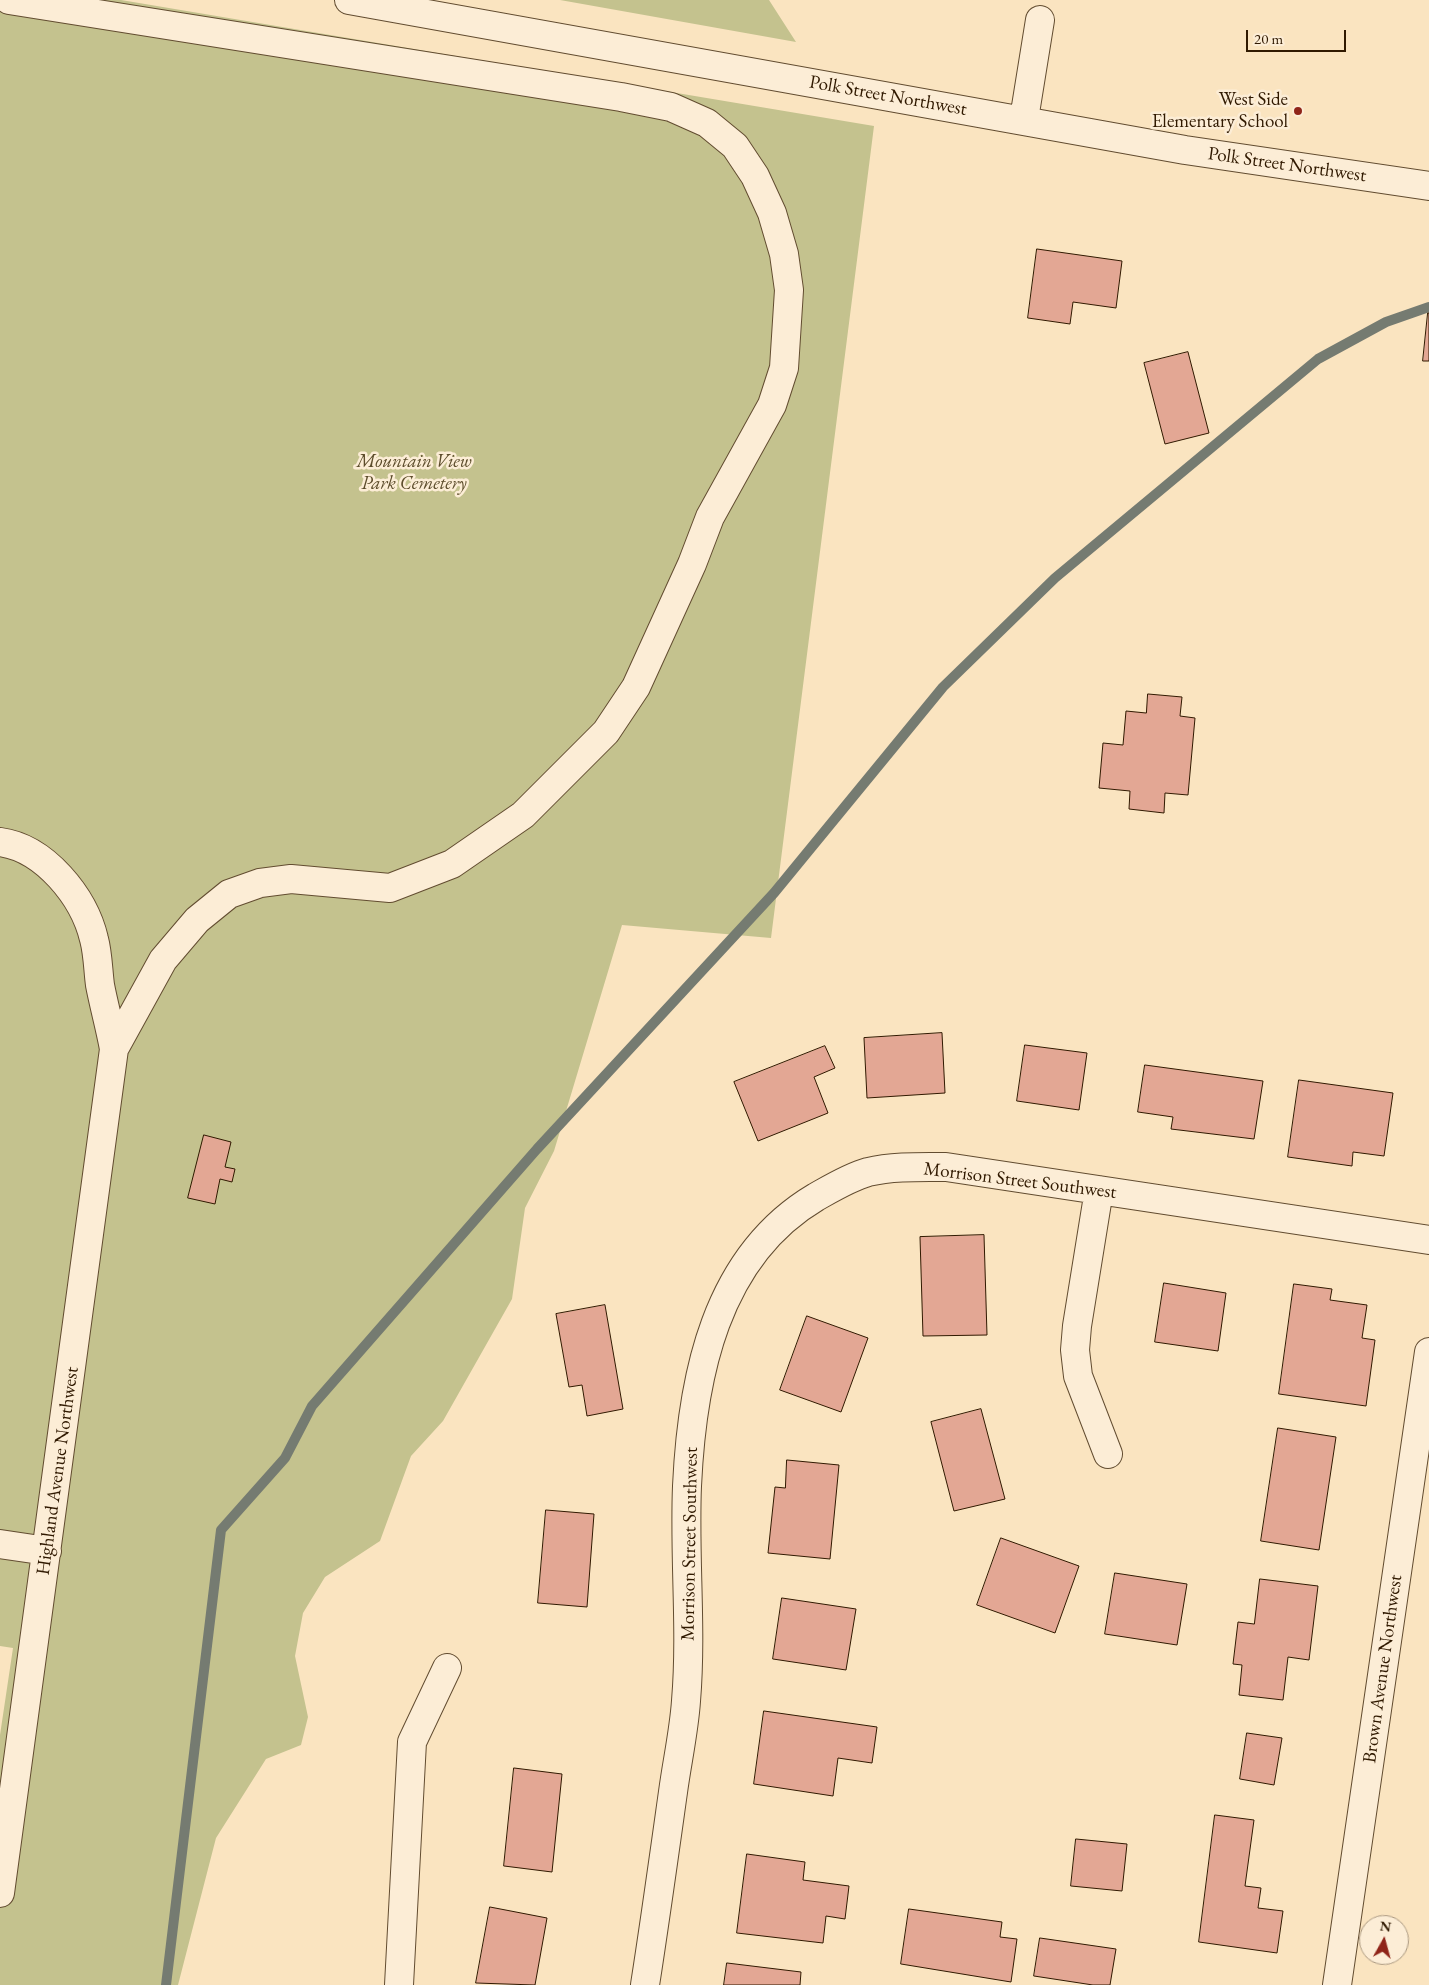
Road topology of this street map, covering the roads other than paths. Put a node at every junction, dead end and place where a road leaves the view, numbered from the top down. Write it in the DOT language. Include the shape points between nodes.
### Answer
graph roads {
  1 [pos="9,0"];
  2 [pos="349,0"];
  3 [pos="1040,20"];
  4 [pos="1024,119"];
  5 [pos="1429,186"];
  6 [pos="0,842"];
  7 [pos="114,1048"];
  8 [pos="1098,1190"];
  9 [pos="1429,1240"];
  10 [pos="1429,1352"];
  11 [pos="1108,1454"];
  12 [pos="0,1544"];
  13 [pos="47,1551"];
  14 [pos="447,1668"];
  15 [pos="0,1893"];
  16 [pos="400,1985"];
  17 [pos="645,1985"];
  18 [pos="1337,1985"];
  1 -- 7 [label="street" via="671,107 707,123 735,146 755,176 772,213 784,254 789,290 784,368 772,405 710,517 636,687 606,732 523,815 452,864 390,888 291,880 260,883 229,894 197,920 163,960"];
  2 -- 4 [label="street, Polk Street Northwest"];
  3 -- 4 [label="street"];
  4 -- 5 [label="street, Polk Street Northwest" via="1185,150"];
  6 -- 7 [label="street" via="30,853 59,874 73,892 94,938 100,986"];
  7 -- 13 [label="street, Highland Avenue Northwest"];
  8 -- 9 [label="street, Morrison Street Southwest"];
  8 -- 11 [label="street" via="1075,1350 1078,1376"];
  8 -- 17 [label="street, Morrison Street Southwest" via="946,1168 868,1172 828,1190 789,1214 772,1229 731,1284 715,1322 696,1396 687,1485 686,1701"];
  10 -- 18 [label="street, Brown Avenue Northwest"];
  12 -- 13 [label="street"];
  13 -- 15 [label="street, Highland Avenue Northwest"];
  14 -- 16 [label="street" via="412,1742"];
}
